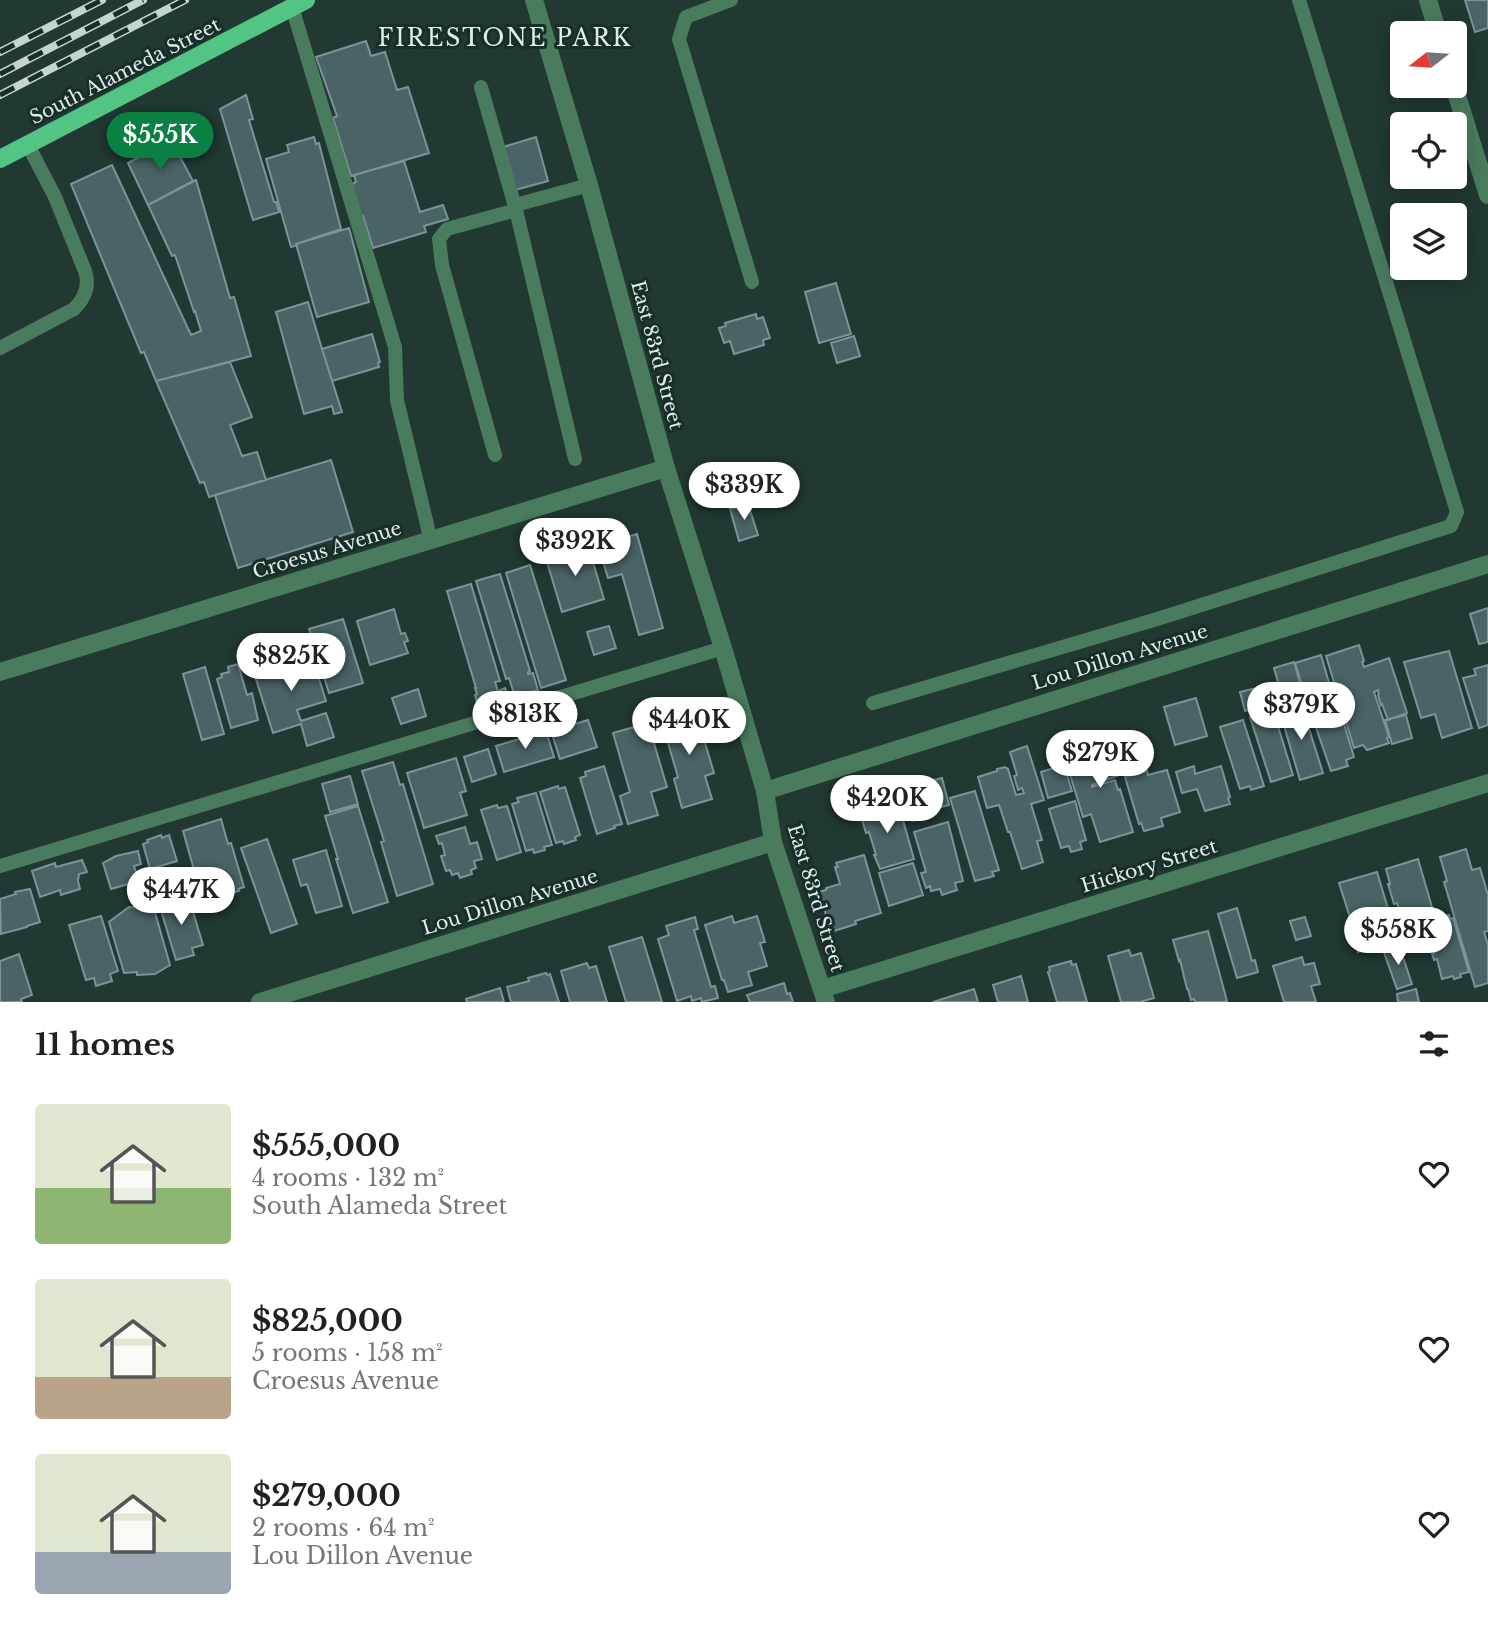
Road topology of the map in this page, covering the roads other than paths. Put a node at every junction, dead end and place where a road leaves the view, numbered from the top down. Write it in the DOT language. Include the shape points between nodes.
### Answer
graph roads {
  1 [pos="534,0"];
  2 [pos="731,0"];
  3 [pos="1299,0"];
  4 [pos="1428,0"];
  5 [pos="299,4"];
  6 [pos="1434,21"];
  7 [pos="481,87"];
  8 [pos="1458,98"];
  9 [pos="28,145"];
  10 [pos="0,159"];
  11 [pos="589,185"];
  12 [pos="1488,195"];
  13 [pos="516,210"];
  14 [pos="752,282"];
  15 [pos="0,348"];
  16 [pos="495,455"];
  17 [pos="575,458"];
  18 [pos="666,468"];
  19 [pos="431,541"];
  20 [pos="1488,564"];
  21 [pos="723,648"];
  22 [pos="0,671"];
  23 [pos="873,703"];
  24 [pos="1488,783"];
  25 [pos="765,791"];
  26 [pos="773,842"];
  27 [pos="0,866"];
  28 [pos="824,996"];
  29 [pos="260,1002"];
  1 -- 11 [label="street, East 83rd Street"];
  2 -- 14 [label="lane" via="686,17 680,39"];
  3 -- 23 [label="lane" via="1457,512 1451,526"];
  4 -- 6 [label="street"];
  5 -- 9 [label="main road, South Alameda Street"];
  5 -- 19 [label="lane" via="395,346 397,400"];
  7 -- 13 [label="lane"];
  8 -- 12 [label="street"];
  9 -- 10 [label="main road, South Alameda Street"];
  9 -- 15 [label="lane" via="85,271 86,293 74,309"];
  11 -- 13 [label="lane" via="519,204"];
  11 -- 18 [label="street, East 83rd Street"];
  13 -- 16 [label="lane" via="447,229 439,239 442,265"];
  13 -- 17 [label="lane"];
  18 -- 19 [label="street, Croesus Avenue"];
  18 -- 21 [label="street, East 83rd Street"];
  19 -- 22 [label="street, Croesus Avenue"];
  20 -- 25 [label="street, Lou Dillon Avenue"];
  21 -- 25 [label="street, East 83rd Street"];
  21 -- 27 [label="lane"];
  24 -- 28 [label="street, Hickory Street"];
  25 -- 26 [label="street, East 83rd Street"];
  26 -- 28 [label="street, East 83rd Street"];
  26 -- 29 [label="street, Lou Dillon Avenue"];
}
